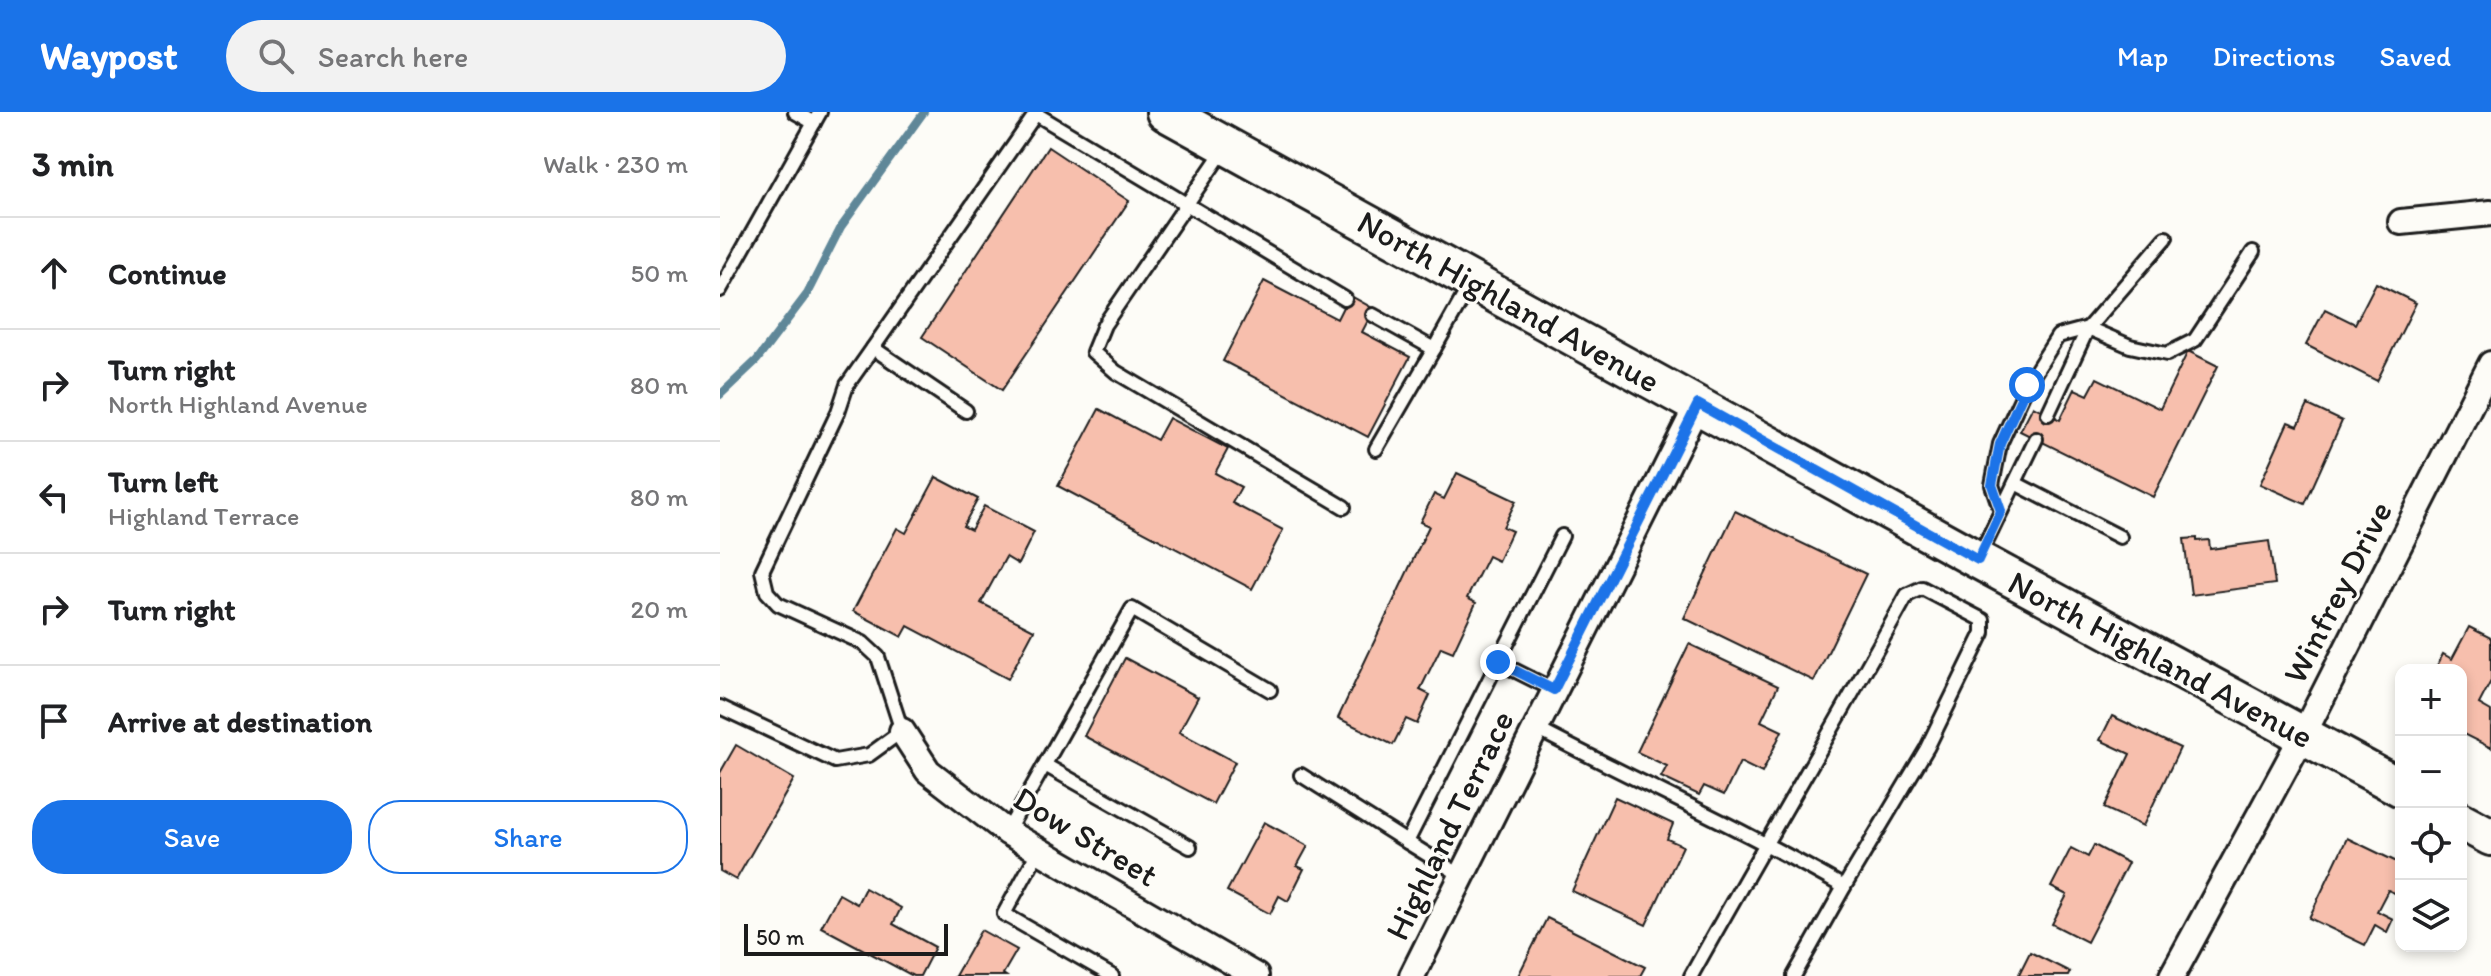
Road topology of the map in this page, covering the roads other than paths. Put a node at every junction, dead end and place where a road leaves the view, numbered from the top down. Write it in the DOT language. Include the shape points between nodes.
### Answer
graph roads {
  1 [pos="795,112"];
  2 [pos="1165,112"];
  3 [pos="1036,113"];
  4 [pos="817,117"];
  5 [pos="1226,146"];
  6 [pos="1187,206"];
  7 [pos="2491,213"];
  8 [pos="2401,222"];
  9 [pos="2166,238"];
  10 [pos="2253,252"];
  11 [pos="1472,281"];
  12 [pos="720,290"];
  13 [pos="1345,299"];
  14 [pos="1373,315"];
  15 [pos="2088,328"];
  16 [pos="873,348"];
  17 [pos="1434,349"];
  18 [pos="2491,364"];
  19 [pos="1698,404"];
  20 [pos="966,411"];
  21 [pos="2048,414"];
  22 [pos="2036,439"];
  23 [pos="1376,449"];
  24 [pos="2015,483"];
  25 [pos="1344,507"];
  26 [pos="2001,511"];
  27 [pos="1562,536"];
  28 [pos="2120,537"];
  29 [pos="1978,560"];
  30 [pos="1498,662"];
  31 [pos="1270,690"];
  32 [pos="1554,690"];
  33 [pos="720,707"];
  34 [pos="1535,728"];
  35 [pos="902,731"];
  36 [pos="2303,735"];
  37 [pos="1045,765"];
  38 [pos="1301,775"];
  39 [pos="2395,785"];
  40 [pos="2467,824"];
  41 [pos="1007,832"];
  42 [pos="2491,837"];
  43 [pos="1407,842"];
  44 [pos="1765,842"];
  45 [pos="1190,847"];
  46 [pos="1039,850"];
  47 [pos="1462,876"];
  48 [pos="1844,887"];
  49 [pos="1244,973"];
  50 [pos="1112,976"];
  51 [pos="1412,976"];
  52 [pos="1691,976"];
  53 [pos="1794,976"];
  54 [pos="2172,976"];
  1 -- 4 [label="lane"];
  2 -- 5 [label="street, North Highland Avenue"];
  3 -- 6 [label="lane"];
  3 -- 16 [label="lane"];
  4 -- 12 [label="lane"];
  5 -- 6 [label="lane"];
  5 -- 11 [label="street, North Highland Avenue"];
  6 -- 13 [label="lane"];
  6 -- 25 [label="lane" via="1104,325 1093,352 1116,372"];
  7 -- 8 [label="street"];
  9 -- 15 [label="lane"];
  10 -- 15 [label="lane" via="2195,340 2167,354"];
  11 -- 17 [label="lane"];
  11 -- 19 [label="street, North Highland Avenue"];
  14 -- 17 [label="lane"];
  15 -- 21 [label="lane"];
  15 -- 26 [label="lane" via="2058,336 2027,385 2000,444 1992,485"];
  16 -- 20 [label="lane"];
  16 -- 35 [label="lane" via="847,385 762,571 767,592 778,604 863,643 878,657"];
  17 -- 23 [label="lane"];
  18 -- 36 [label="street, Winfrey Drive"];
  19 -- 29 [label="street, North Highland Avenue"];
  19 -- 32 [label="street, Highland Terrace"];
  22 -- 24 [label="lane"];
  24 -- 26 [label="lane"];
  24 -- 28 [label="lane"];
  26 -- 29 [label="lane"];
  27 -- 30 [label="lane"];
  29 -- 36 [label="street, North Highland Avenue"];
  30 -- 32 [label="lane"];
  30 -- 43 [label="lane"];
  31 -- 37 [label="lane" via="1132,609"];
  32 -- 34 [label="street, Highland Terrace"];
  33 -- 35 [label="lane" via="835,761 869,755"];
  34 -- 44 [label="lane"];
  34 -- 47 [label="street, Highland Terrace"];
  35 -- 41 [label="street, Dow Street" via="928,771"];
  36 -- 39 [label="street, North Highland Avenue"];
  36 -- 54 [label="street, Winfrey Drive"];
  37 -- 41 [label="lane"];
  37 -- 45 [label="lane"];
  38 -- 43 [label="lane"];
  40 -- 42 [label="street"];
  41 -- 46 [label="street, Dow Street"];
  43 -- 47 [label="lane"];
  44 -- 48 [label="lane"];
  44 -- 48 [label="lane" via="1907,595 1922,588 1983,620 1983,633 1927,748"];
  44 -- 52 [label="lane"];
  46 -- 49 [label="street, Dow Street"];
  46 -- 50 [label="lane" via="1004,914"];
  47 -- 51 [label="street, Highland Terrace"];
  48 -- 53 [label="lane"];
}
